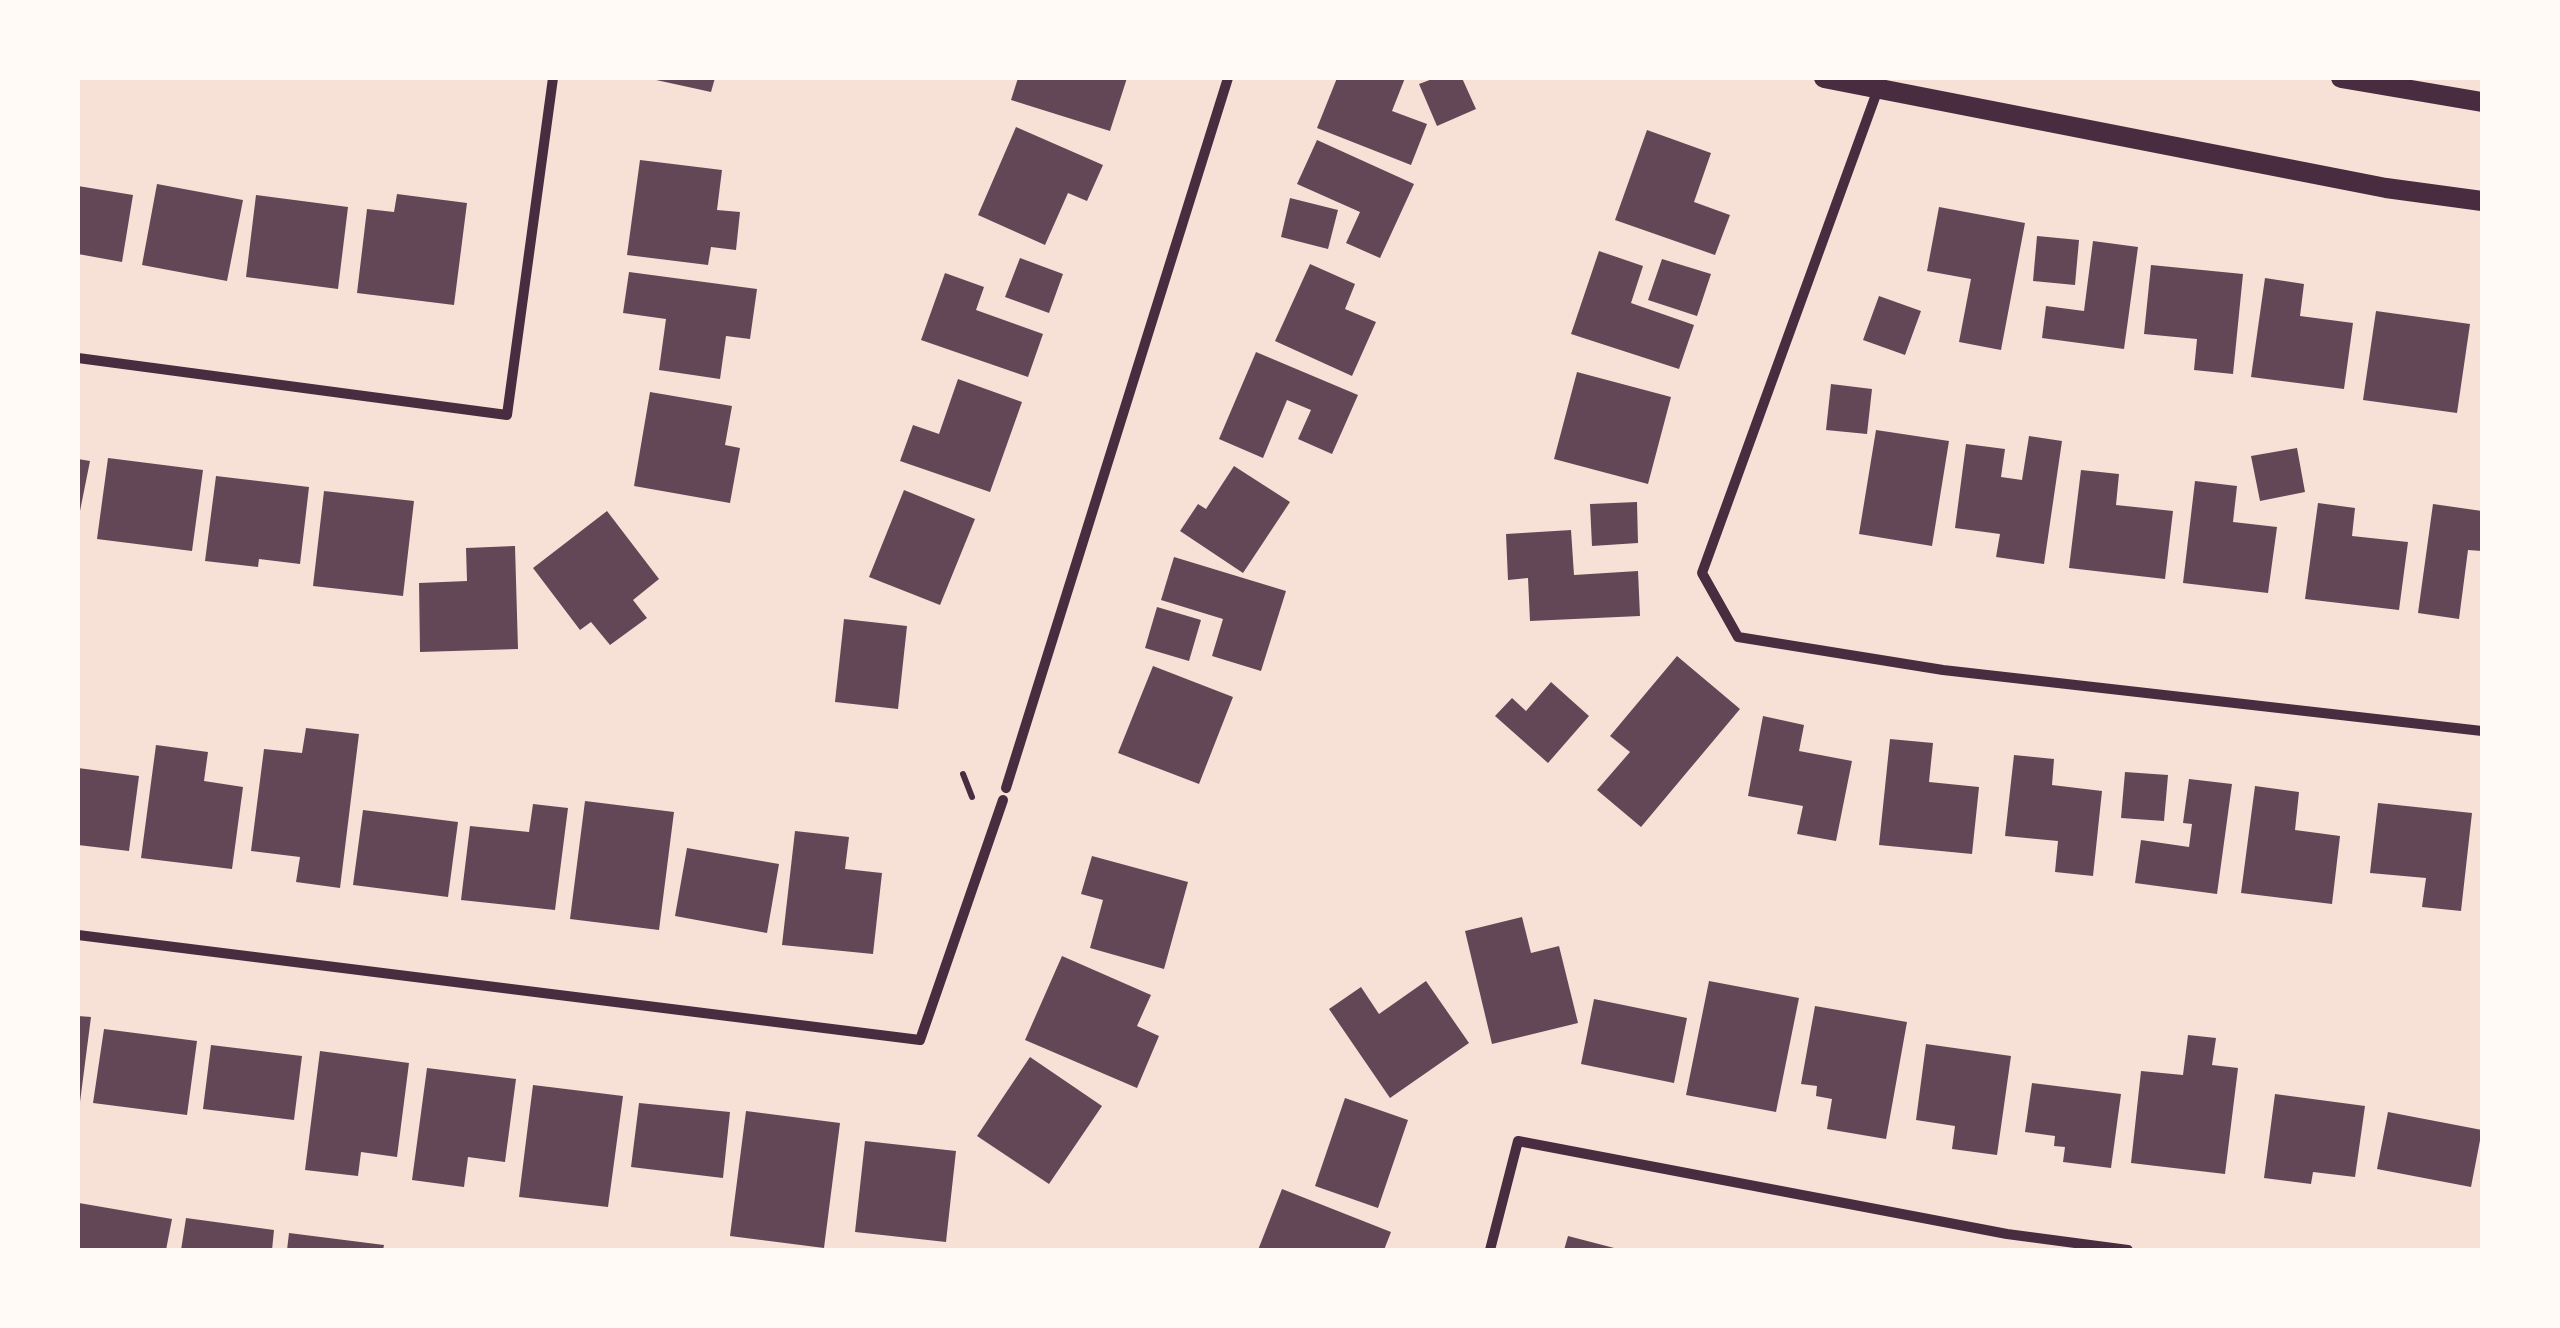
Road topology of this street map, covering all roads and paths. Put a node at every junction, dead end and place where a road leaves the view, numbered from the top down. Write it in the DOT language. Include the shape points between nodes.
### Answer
graph roads {
  1 [pos="553,78"];
  2 [pos="1228,78"];
  3 [pos="1824,78"];
  4 [pos="2341,78"];
  5 [pos="1880,83"];
  6 [pos="2482,102"];
  7 [pos="2482,201"];
  8 [pos="78,358"];
  9 [pos="2482,731"];
  10 [pos="963,774"];
  11 [pos="972,797"];
  12 [pos="78,935"];
  13 [pos="1490,1250"];
  14 [pos="2128,1250"];
  1 -- 8 [label="street" via="508,414"];
  2 -- 12 [label="street" via="920,1040"];
  3 -- 5 [label="main road"];
  4 -- 6 [label="main road"];
  5 -- 7 [label="main road" via="2386,188"];
  5 -- 9 [label="street" via="1702,573 1738,636 1943,670"];
  10 -- 11 [label="path"];
  13 -- 14 [label="street" via="1518,1141 2007,1234"];
}
